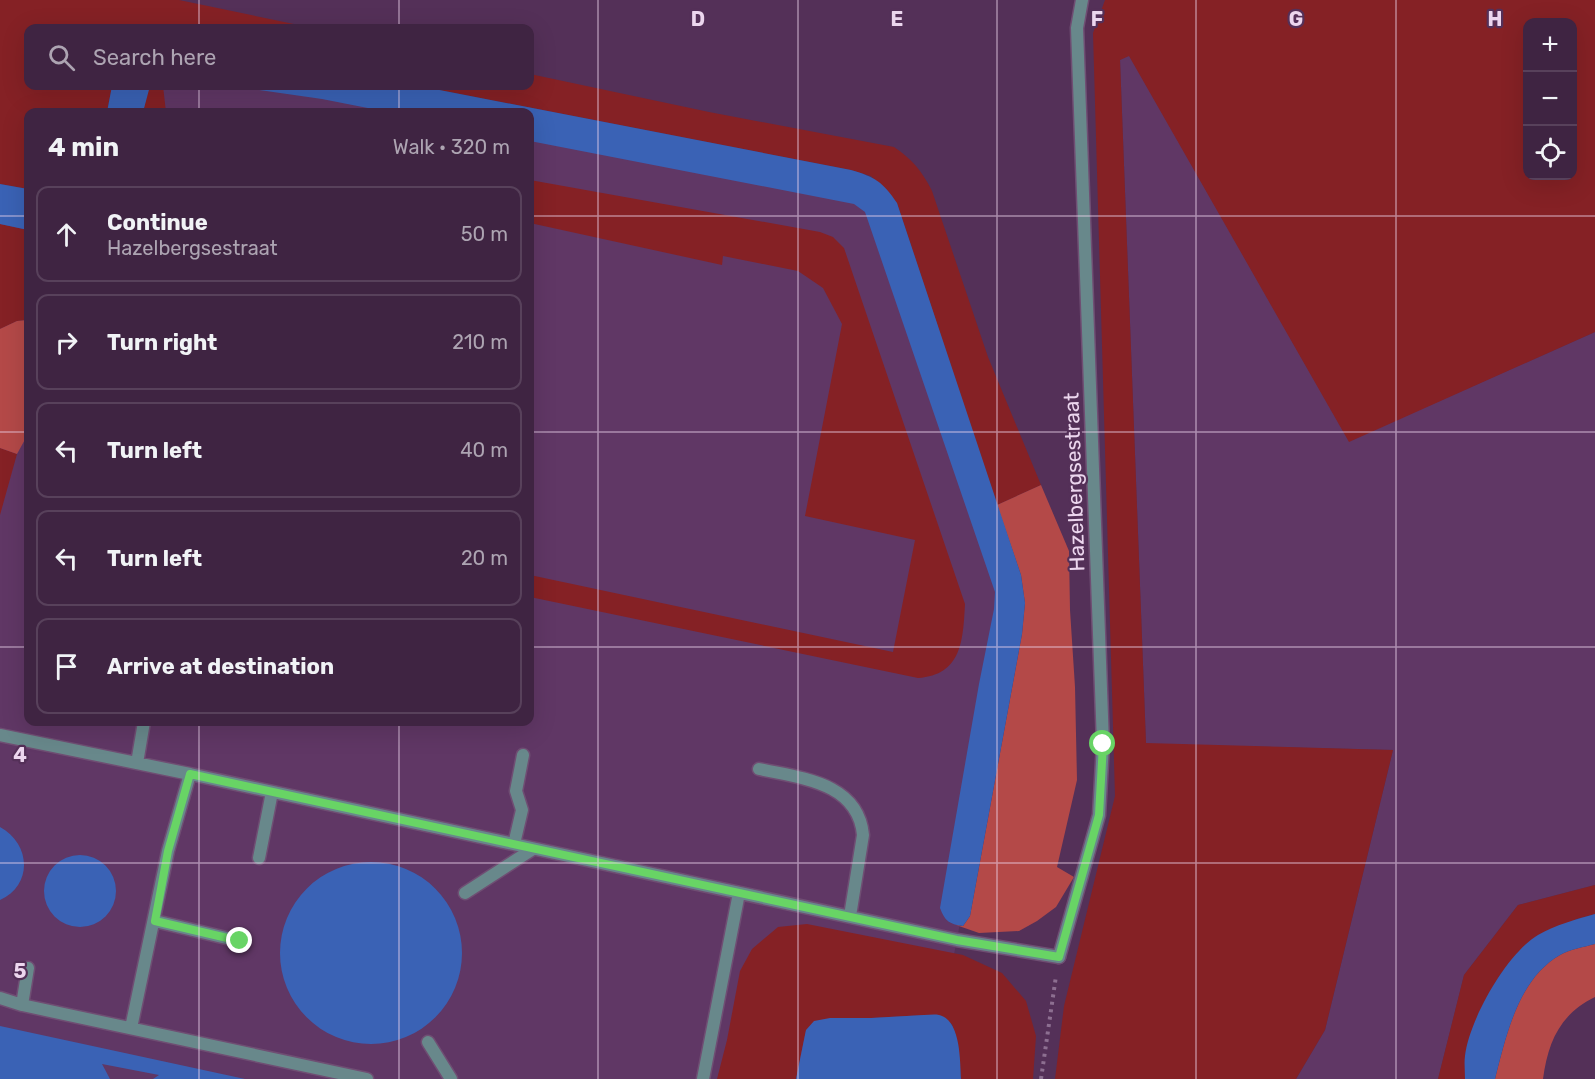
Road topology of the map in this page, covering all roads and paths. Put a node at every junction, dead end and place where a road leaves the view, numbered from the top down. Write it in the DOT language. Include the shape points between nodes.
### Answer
graph roads {
  1 [pos="1082,0"];
  2 [pos="143,726"];
  3 [pos="0,735"];
  4 [pos="523,755"];
  5 [pos="137,763"];
  6 [pos="759,769"];
  7 [pos="190,774"];
  8 [pos="272,792"];
  9 [pos="514,844"];
  10 [pos="533,849"];
  11 [pos="259,858"];
  12 [pos="465,893"];
  13 [pos="739,893"];
  14 [pos="850,916"];
  15 [pos="155,921"];
  16 [pos="240,941"];
  17 [pos="1059,957"];
  18 [pos="28,968"];
  19 [pos="0,998"];
  20 [pos="22,1005"];
  21 [pos="131,1028"];
  22 [pos="428,1042"];
  23 [pos="367,1079"];
  24 [pos="451,1079"];
  25 [pos="702,1079"];
  26 [pos="1041,1079"];
  1 -- 17 [label="street, Hazelbergsestraat" via="1077,27 1103,744 1099,815"];
  2 -- 5 [label="street"];
  3 -- 5 [label="street"];
  4 -- 9 [label="street" via="516,791 522,810"];
  5 -- 7 [label="street"];
  6 -- 14 [label="street" via="821,784 846,798 855,809 863,835"];
  7 -- 8 [label="street"];
  7 -- 15 [label="street" via="168,851"];
  8 -- 9 [label="street"];
  8 -- 11 [label="street"];
  9 -- 10 [label="street"];
  10 -- 12 [label="street"];
  10 -- 13 [label="street"];
  13 -- 14 [label="street"];
  13 -- 25 [label="street"];
  14 -- 17 [label="street"];
  15 -- 16 [label="street"];
  15 -- 21 [label="street"];
  17 -- 26 [label="path"];
  18 -- 20 [label="street"];
  19 -- 20 [label="street"];
  20 -- 21 [label="street"];
  21 -- 23 [label="street"];
  22 -- 24 [label="street"];
}
